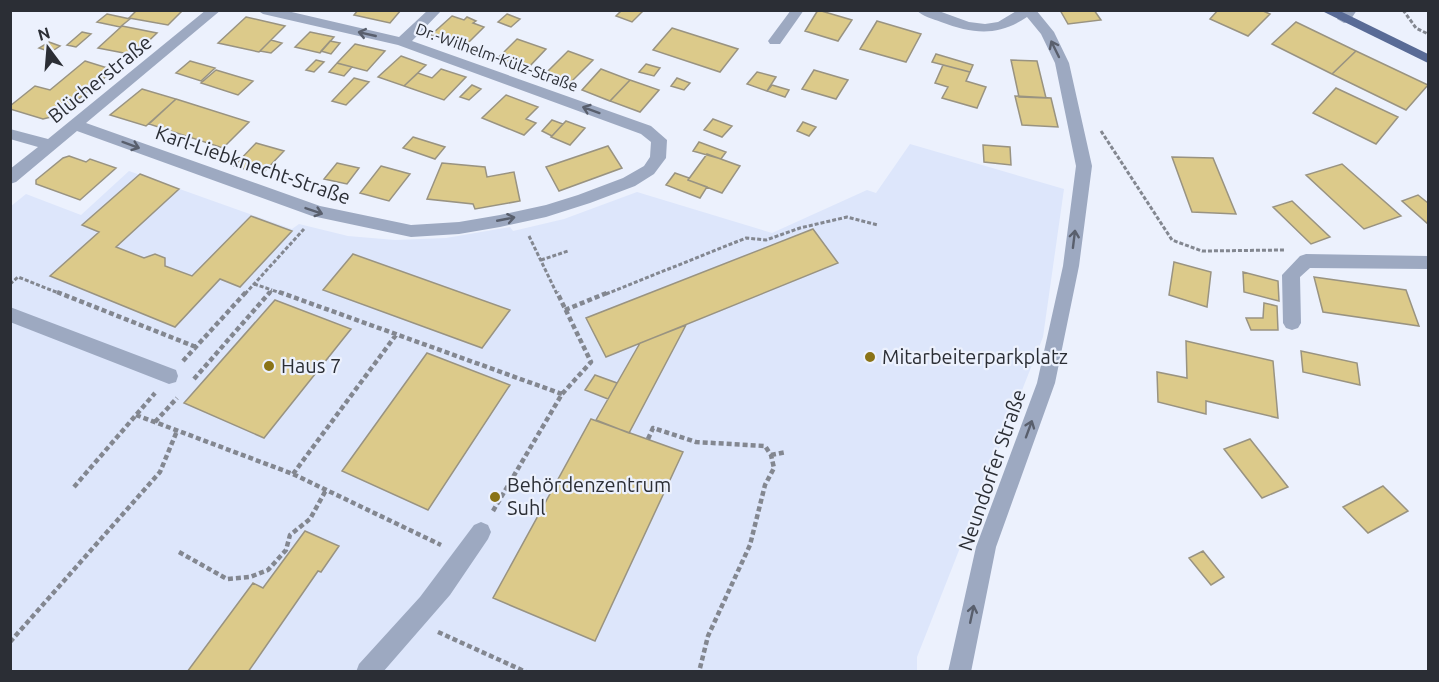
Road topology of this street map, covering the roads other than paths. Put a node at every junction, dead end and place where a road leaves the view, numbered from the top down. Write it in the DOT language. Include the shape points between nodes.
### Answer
graph roads {
  1 [pos="215,10"];
  2 [pos="263,10"];
  3 [pos="436,10"];
  4 [pos="798,10"];
  5 [pos="922,10"];
  6 [pos="1028,10"];
  7 [pos="1326,10"];
  8 [pos="1348,15"];
  9 [pos="775,41"];
  10 [pos="402,42"];
  11 [pos="1428,59"];
  12 [pos="76,125"];
  13 [pos="646,130"];
  14 [pos="10,134"];
  15 [pos="50,145"];
  16 [pos="10,178"];
  17 [pos="1428,263"];
  18 [pos="10,314"];
  19 [pos="1292,323"];
  20 [pos="170,376"];
  21 [pos="481,532"];
  22 [pos="367,672"];
  23 [pos="959,672"];
  1 -- 12 [label="street, Blücherstraße"];
  10 -- 2 [label="street, Dr.-Wilhelm-Külz-Straße, one-way"];
  3 -- 10 [label="street"];
  4 -- 9 [label="street"];
  5 -- 6 [label="street" via="991,28"];
  23 -- 6 [label="street, Neundorfer Straße, one-way" via="986,547 1046,383 1071,266 1084,166 1062,63 1047,32"];
  7 -- 8 [label="main road"];
  8 -- 11 [label="main road"];
  13 -- 10 [label="street, Dr.-Wilhelm-Külz-Straße, one-way"];
  12 -- 13 [label="street, Karl-Liebknecht-Straße, one-way" via="339,218 411,231 459,228 520,217 629,182 649,170 658,158 659,140"];
  12 -- 15 [label="street, Blücherstraße"];
  14 -- 15 [label="street"];
  15 -- 16 [label="street, Blücherstraße"];
  17 -- 19 [label="street" via="1306,261 1291,275"];
  18 -- 20 [label="street"];
  21 -- 22 [label="street" via="415,621"];
}
